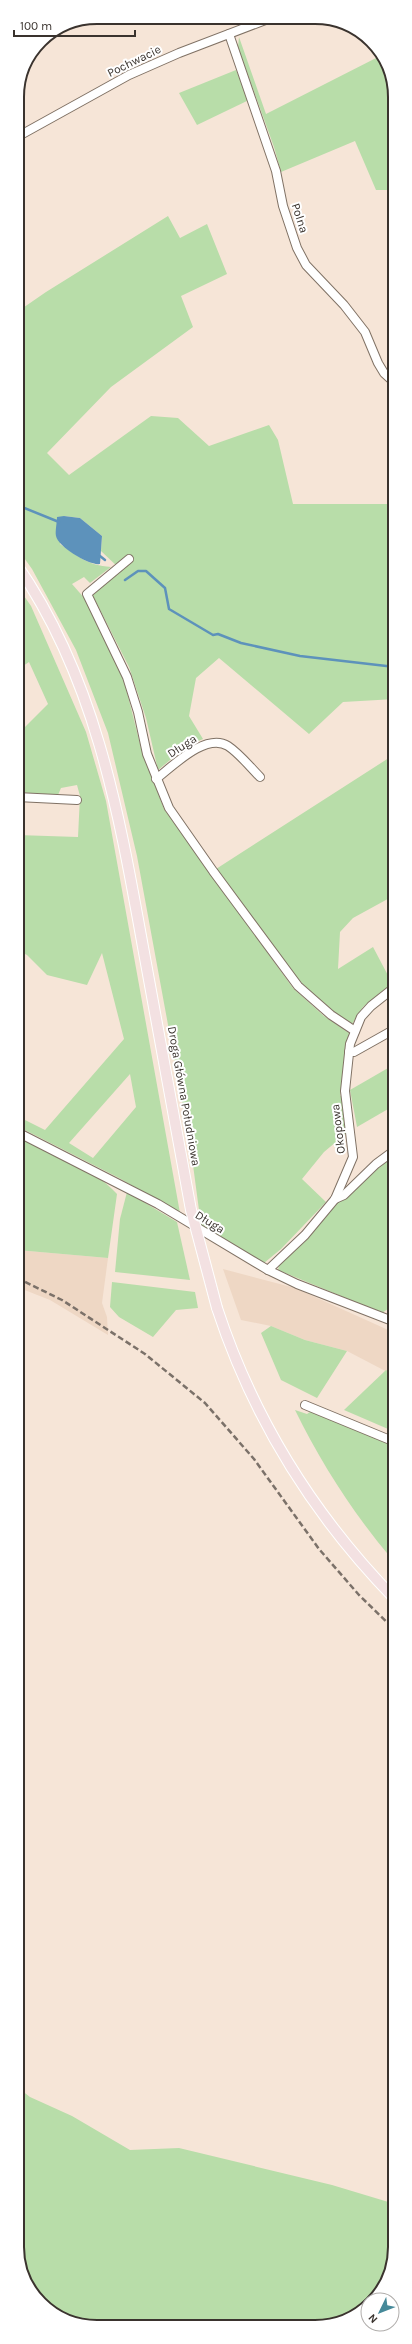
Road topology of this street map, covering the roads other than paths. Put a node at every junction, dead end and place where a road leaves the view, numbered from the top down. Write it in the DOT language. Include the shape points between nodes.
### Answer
graph roads {
  1 [pos="255,24"];
  2 [pos="229,34"];
  3 [pos="24,133"];
  4 [pos="388,377"];
  5 [pos="128,559"];
  6 [pos="24,576"];
  7 [pos="260,777"];
  8 [pos="156,779"];
  9 [pos="24,797"];
  10 [pos="77,800"];
  11 [pos="388,993"];
  12 [pos="355,1031"];
  13 [pos="388,1033"];
  14 [pos="349,1052"];
  15 [pos="24,1136"];
  16 [pos="388,1155"];
  17 [pos="335,1199"];
  18 [pos="268,1270"];
  19 [pos="388,1319"];
  20 [pos="305,1405"];
  21 [pos="388,1439"];
  22 [pos="388,1591"];
  1 -- 2 [label="street, Pochwacie"];
  2 -- 3 [label="street, Pochwacie" via="129,75"];
  2 -- 4 [label="street, Polna" via="276,171 283,206 297,248 306,265 344,305 365,332 378,363"];
  5 -- 8 [label="street" via="87,594 127,677"];
  6 -- 22 [label="main road, Droga Główna Południowa, bridge" via="44,609 71,664 93,721 106,765 125,846 191,1210 217,1308 246,1383 286,1460 329,1524"];
  7 -- 8 [label="street, Długa" via="228,746 218,742 201,745"];
  8 -- 12 [label="street" via="170,808 222,884 298,986 331,1015"];
  9 -- 10 [label="street"];
  11 -- 12 [label="street, Okopowa" via="361,1017"];
  12 -- 14 [label="street, Okopowa"];
  13 -- 14 [label="street" via="354,1052"];
  14 -- 17 [label="street, Okopowa" via="345,1091 354,1157"];
  15 -- 18 [label="street, Długa" via="158,1204"];
  16 -- 17 [label="street, Okopowa" via="344,1195"];
  17 -- 18 [label="street, Okopowa" via="305,1235"];
  18 -- 19 [label="street, Długa"];
  20 -- 21 [label="street"];
}
